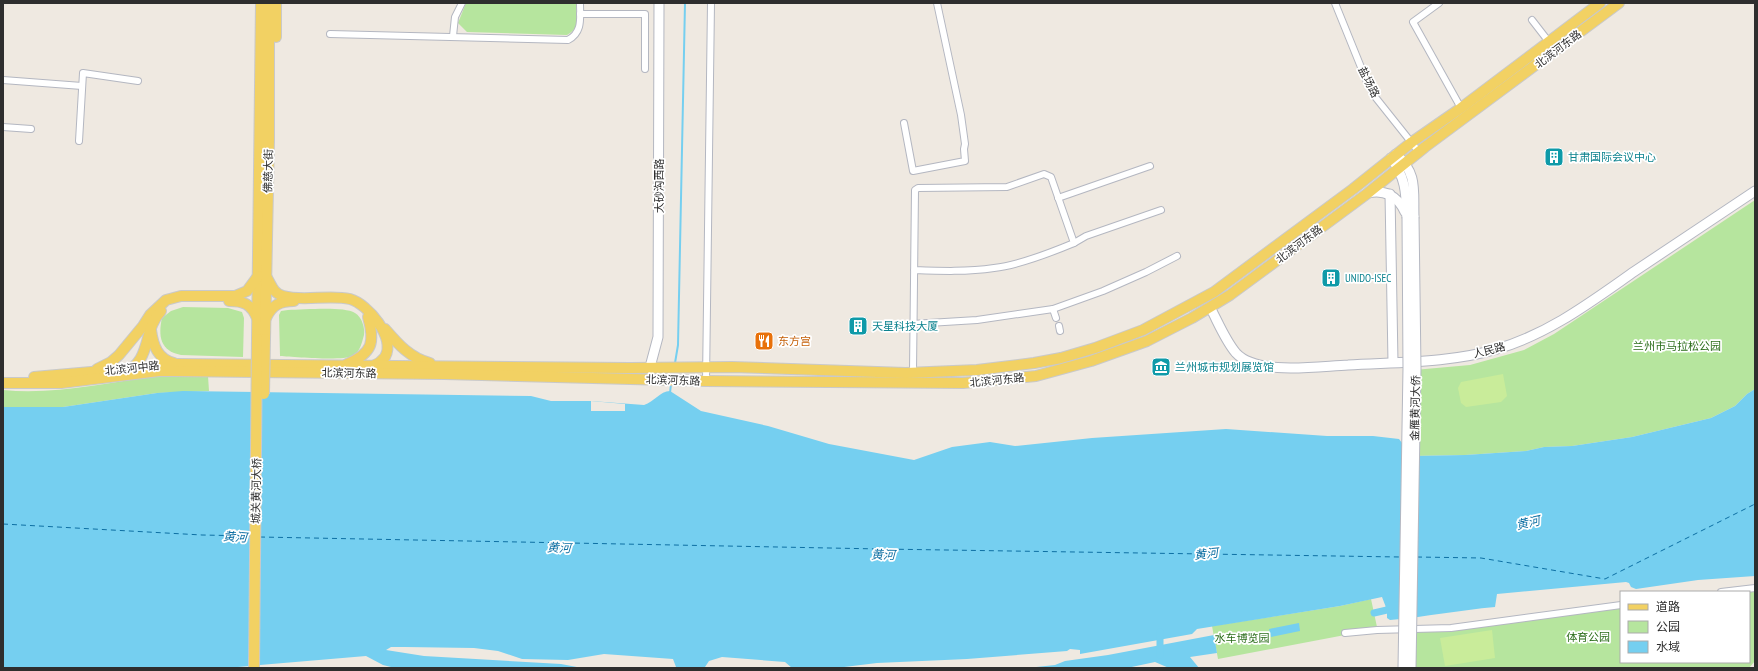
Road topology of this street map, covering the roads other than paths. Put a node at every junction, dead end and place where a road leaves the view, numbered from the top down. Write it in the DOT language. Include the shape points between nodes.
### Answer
graph roads {
  1 [pos="255,3"];
  2 [pos="261,3"];
  3 [pos="269,3"];
  4 [pos="276,3"];
  5 [pos="462,3"];
  6 [pos="580,3"];
  7 [pos="659,3"];
  8 [pos="711,3"];
  9 [pos="937,3"];
  10 [pos="1334,3"];
  11 [pos="1439,3"];
  12 [pos="1600,3"];
  13 [pos="1619,3"];
  14 [pos="580,14"];
  15 [pos="1532,20"];
  16 [pos="330,34"];
  17 [pos="453,36"];
  18 [pos="1549,42"];
  19 [pos="645,69"];
  20 [pos="3,80"];
  21 [pos="138,81"];
  22 [pos="82,86"];
  23 [pos="1461,108"];
  24 [pos="904,123"];
  25 [pos="3,127"];
  26 [pos="31,129"];
  27 [pos="264,139"];
  28 [pos="79,141"];
  29 [pos="1412,142"];
  30 [pos="1419,152"];
  31 [pos="1394,156"];
  32 [pos="1150,166"];
  33 [pos="1403,166"];
  34 [pos="1755,191"];
  35 [pos="1368,193"];
  36 [pos="1390,194"];
  37 [pos="1058,198"];
  38 [pos="1161,210"];
  39 [pos="263,211"];
  40 [pos="1410,217"];
  41 [pos="1074,243"];
  42 [pos="1177,256"];
  43 [pos="914,270"];
  44 [pos="262,277"];
  45 [pos="1210,307"];
  46 [pos="1053,309"];
  47 [pos="368,317"];
  48 [pos="1056,318"];
  49 [pos="262,319"];
  50 [pos="378,321"];
  51 [pos="912,324"];
  52 [pos="147,328"];
  53 [pos="261,339"];
  54 [pos="384,357"];
  55 [pos="1393,362"];
  56 [pos="144,363"];
  57 [pos="176,364"];
  58 [pos="345,365"];
  59 [pos="375,365"];
  60 [pos="393,366"];
  61 [pos="442,366"];
  62 [pos="650,367"];
  63 [pos="134,368"];
  64 [pos="260,368"];
  65 [pos="703,368"];
  66 [pos="159,371"];
  67 [pos="913,372"];
  68 [pos="354,373"];
  69 [pos="414,373"];
  70 [pos="80,374"];
  71 [pos="3,376"];
  72 [pos="109,376"];
  73 [pos="702,381"];
  74 [pos="3,383"];
  75 [pos="1755,588"];
  76 [pos="1730,591"];
  77 [pos="1620,605"];
  78 [pos="1345,633"];
  79 [pos="254,668"];
  80 [pos="260,668"];
  81 [pos="1403,668"];
  82 [pos="1411,668"];
  1 -- 39 [label="main road" via="255,187"];
  2 -- 27 [label="main road, 佛慈大街"];
  3 -- 27 [label="main road, 佛慈大街"];
  4 -- 39 [label="main road" via="272,190"];
  5 -- 17 [label="street" via="455,17"];
  6 -- 14 [label="street"];
  7 -- 62 [label="street, 大砂沟西路" via="658,337"];
  8 -- 65 [label="street"];
  9 -- 24 [label="street" via="961,115 966,161 914,171"];
  10 -- 29 [label="street, 盐场路" via="1376,98"];
  11 -- 23 [label="street" via="1413,22"];
  12 -- 18 [label="main road, 北滨河东路"];
  13 -- 30 [label="main road, 北滨河东路"];
  14 -- 17 [label="street" via="580,27 575,36 568,40"];
  14 -- 19 [label="street" via="645,14"];
  15 -- 18 [label="street"];
  16 -- 17 [label="street"];
  18 -- 23 [label="main road, 北滨河东路"];
  20 -- 22 [label="street"];
  21 -- 22 [label="street" via="83,73"];
  22 -- 28 [label="street"];
  23 -- 29 [label="main road, 北滨河东路"];
  25 -- 26 [label="street"];
  27 -- 39 [label="main road, 佛慈大街"];
  29 -- 30 [label="street, 盐场路"];
  29 -- 31 [label="main road, 北滨河东路"];
  30 -- 33 [label="main road, 北滨河东路"];
  31 -- 33 [label="street"];
  31 -- 67 [label="main road, 北滨河东路" via="1214,292 1143,330 1095,348 1034,364 954,372"];
  32 -- 37 [label="street"];
  33 -- 35 [label="main road, 北滨河东路"];
  33 -- 40 [label="street"];
  34 -- 55 [label="street, 人民路" via="1568,317 1523,340 1475,355"];
  35 -- 36 [label="street" via="1378,191"];
  35 -- 45 [label="main road, 北滨河东路"];
  36 -- 40 [label="street" via="1399,201"];
  36 -- 55 [label="street"];
  37 -- 41 [label="street"];
  37 -- 43 [label="street" via="1051,177 1044,174 1007,187 918,188 915,190"];
  38 -- 41 [label="street" via="1086,236"];
  39 -- 44 [label="main road, 佛慈大街"];
  40 -- 81 [label="street, 金雁黄河大侨, bridge"];
  40 -- 82 [label="street, 金雁黄河大侨, bridge" via="1416,368"];
  41 -- 43 [label="street" via="1050,253 995,268 954,272"];
  42 -- 46 [label="street" via="1103,291"];
  43 -- 51 [label="street"];
  44 -- 49 [label="main road, 佛慈大街"];
  44 -- 50 [label="main road" via="277,294 290,297 350,299 361,303"];
  44 -- 52 [label="main road" via="246,292 235,296 181,296 166,300 150,315"];
  45 -- 55 [label="street, 人民路" via="1237,354 1262,367 1290,368"];
  45 -- 73 [label="main road, 北滨河东路" via="1147,341 1091,361 1036,376 963,383"];
  46 -- 48 [label="street"];
  46 -- 51 [label="street" via="977,320"];
  47 -- 49 [label="main road" via="361,310 346,304 289,301 273,306"];
  47 -- 54 [label="main road" via="376,328"];
  47 -- 58 [label="main road" via="370,347 359,359"];
  49 -- 52 [label="main road" via="248,304 241,301 186,300 170,303"];
  49 -- 53 [label="main road, 佛慈大街"];
  50 -- 54 [label="main road" via="388,349"];
  50 -- 61 [label="main road" via="395,341 420,361"];
  51 -- 67 [label="street"];
  52 -- 56 [label="main road"];
  52 -- 57 [label="main road" via="161,357"];
  52 -- 70 [label="main road" via="111,362"];
  53 -- 79 [label="main road, 城关黄河大桥, bridge"];
  53 -- 80 [label="main road, 城关黄河大桥, bridge"];
  54 -- 59 [label="main road"];
  54 -- 60 [label="main road"];
  56 -- 57 [label="main road, 北滨河中路"];
  56 -- 63 [label="main road, 北滨河中路"];
  56 -- 66 [label="main road"];
  57 -- 64 [label="main road, 北滨河中路"];
  58 -- 59 [label="main road, 北滨河东路"];
  58 -- 64 [label="main road, 北滨河东路"];
  59 -- 60 [label="main road, 北滨河东路"];
  59 -- 68 [label="main road" via="368,370"];
  60 -- 61 [label="main road, 北滨河东路"];
  60 -- 69 [label="main road" via="403,372"];
  61 -- 62 [label="main road, 北滨河东路"];
  62 -- 65 [label="main road, 北滨河东路"];
  63 -- 70 [label="main road, 北滨河中路"];
  63 -- 72 [label="main road" via="122,375"];
  64 -- 66 [label="main road, 北滨河中路"];
  64 -- 68 [label="main road, 北滨河东路"];
  65 -- 67 [label="main road, 北滨河东路"];
  65 -- 73 [label="street"];
  66 -- 72 [label="main road, 北滨河中路"];
  68 -- 69 [label="main road, 北滨河东路"];
  69 -- 73 [label="main road, 北滨河东路"];
  70 -- 71 [label="main road, 北滨河中路"];
  72 -- 74 [label="main road, 北滨河中路" via="61,383"];
  75 -- 76 [label="street"];
  77 -- 78 [label="street" via="1451,628"];
}
